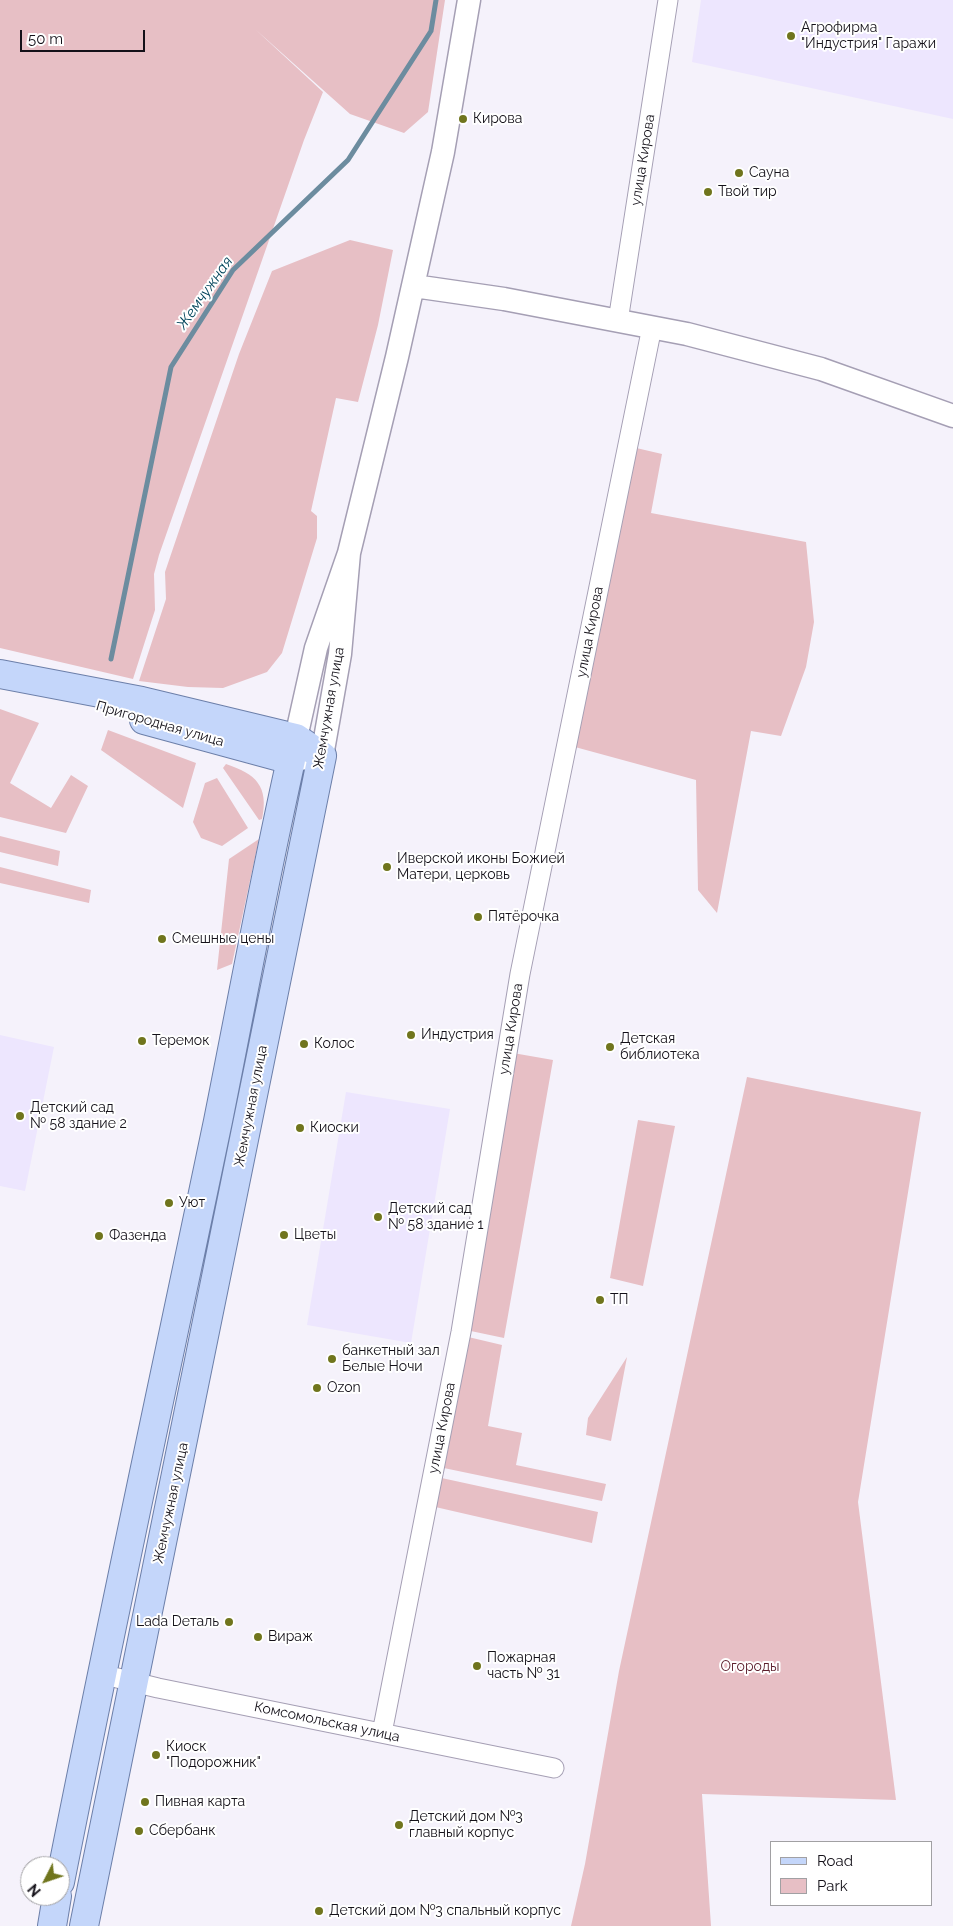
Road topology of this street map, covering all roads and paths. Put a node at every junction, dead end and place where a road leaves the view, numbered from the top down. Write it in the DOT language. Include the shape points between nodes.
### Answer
graph roads {
  1 [pos="469,0"];
  2 [pos="668,0"];
  3 [pos="414,286"];
  4 [pos="618,321"];
  5 [pos="652,327"];
  6 [pos="953,416"];
  7 [pos="349,553"];
  8 [pos="0,675"];
  9 [pos="294,749"];
  10 [pos="322,756"];
  11 [pos="279,816"];
  12 [pos="308,824"];
  13 [pos="101,1674"];
  14 [pos="134,1681"];
  15 [pos="382,1733"];
  16 [pos="554,1768"];
  17 [pos="65,1856"];
  18 [pos="55,1906"];
  19 [pos="52,1926"];
  20 [pos="84,1926"];
  1 -- 3 [label="street" via="443,152"];
  2 -- 4 [label="street, улица Кирова"];
  3 -- 4 [label="street"];
  3 -- 7 [label="street, Жемчужная улица"];
  4 -- 5 [label="street"];
  5 -- 6 [label="street" via="821,369"];
  5 -- 15 [label="street, улица Кирова" via="520,974 461,1332"];
  7 -- 9 [label="street" via="316,648"];
  7 -- 10 [label="street, Жемчужная улица" via="340,654"];
  8 -- 9 [label="main road, Пригородная улица" via="108,711"];
  9 -- 10 [label="main road, Пригородная улица"];
  9 -- 11 [label="main road, Жемчужная улица"];
  10 -- 12 [label="main road, Жемчужная улица"];
  11 -- 12 [label="main road" via="287,808 295,808"];
  11 -- 13 [label="main road, Жемчужная улица"];
  12 -- 14 [label="main road, Жемчужная улица"];
  13 -- 14 [label="street, Комсомольская улица"];
  13 -- 17 [label="main road, Жемчужная улица"];
  14 -- 15 [label="street, Комсомольская улица"];
  14 -- 20 [label="main road, Жемчужная улица"];
  15 -- 16 [label="street, Комсомольская улица"];
  18 -- 19 [label="main road"];
}
